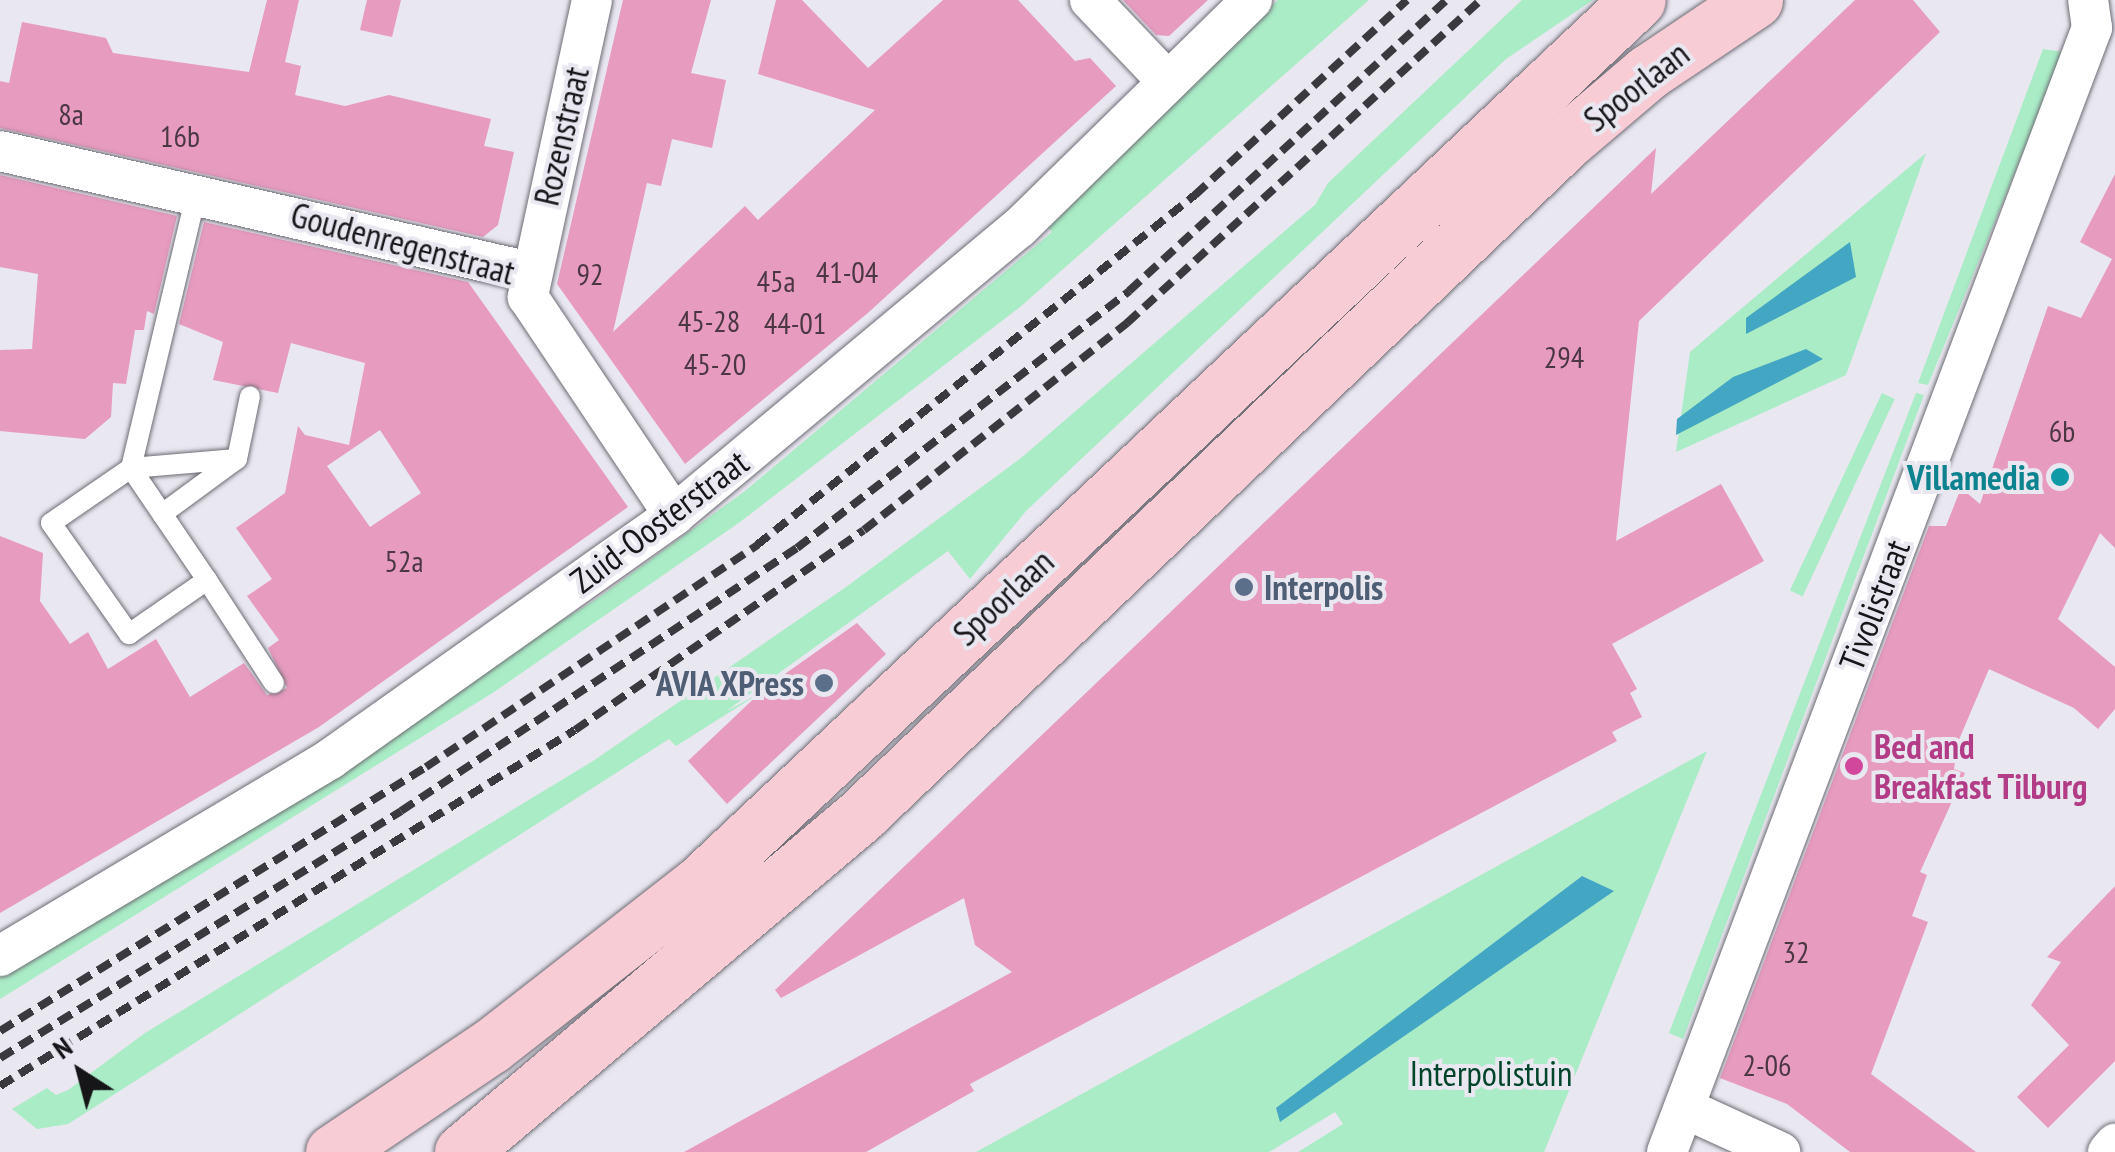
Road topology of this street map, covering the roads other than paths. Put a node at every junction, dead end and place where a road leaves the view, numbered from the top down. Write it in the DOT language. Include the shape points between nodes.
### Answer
graph roads {
  1 [pos="592,0"];
  2 [pos="1090,0"];
  3 [pos="1252,0"];
  4 [pos="1638,0"];
  5 [pos="1755,0"];
  6 [pos="2098,24"];
  7 [pos="1168,82"];
  8 [pos="0,151"];
  9 [pos="197,191"];
  10 [pos="530,272"];
  11 [pos="250,396"];
  12 [pos="1208,404"];
  13 [pos="1248,446"];
  14 [pos="237,459"];
  15 [pos="132,468"];
  16 [pos="162,514"];
  17 [pos="674,515"];
  18 [pos="207,580"];
  19 [pos="274,684"];
  20 [pos="0,956"];
  21 [pos="1684,1108"];
  22 [pos="2115,1144"];
  23 [pos="333,1152"];
  24 [pos="462,1152"];
  25 [pos="1667,1152"];
  26 [pos="1780,1152"];
  27 [pos="2108,1152"];
  1 -- 10 [label="street, Rozenstraat"];
  2 -- 7 [label="street"];
  3 -- 7 [label="street, Zuid-Oosterstraat"];
  4 -- 12 [label="street, Spoorlaan"];
  5 -- 13 [label="street, Spoorlaan" via="1648,72 1568,140"];
  6 -- 21 [label="street, Tivolistraat"];
  7 -- 17 [label="street, Zuid-Oosterstraat" via="1018,228"];
  8 -- 9 [label="street, Goudenregenstraat"];
  9 -- 10 [label="street, Goudenregenstraat"];
  9 -- 15 [label="lane"];
  10 -- 17 [label="street, Goudenregenstraat" via="528,297"];
  11 -- 14 [label="lane"];
  12 -- 13 [label="street"];
  12 -- 23 [label="street, Spoorlaan" via="702,881 482,1052"];
  13 -- 24 [label="street, Spoorlaan" via="860,816"];
  14 -- 15 [label="lane"];
  14 -- 16 [label="lane"];
  15 -- 16 [label="lane"];
  15 -- 18 [label="lane" via="51,523 130,634"];
  16 -- 18 [label="lane"];
  17 -- 20 [label="street, Zuid-Oosterstraat" via="330,759"];
  18 -- 19 [label="lane"];
  21 -- 25 [label="street, Tivolistraat"];
  21 -- 26 [label="street"];
  22 -- 27 [label="street"];
}
